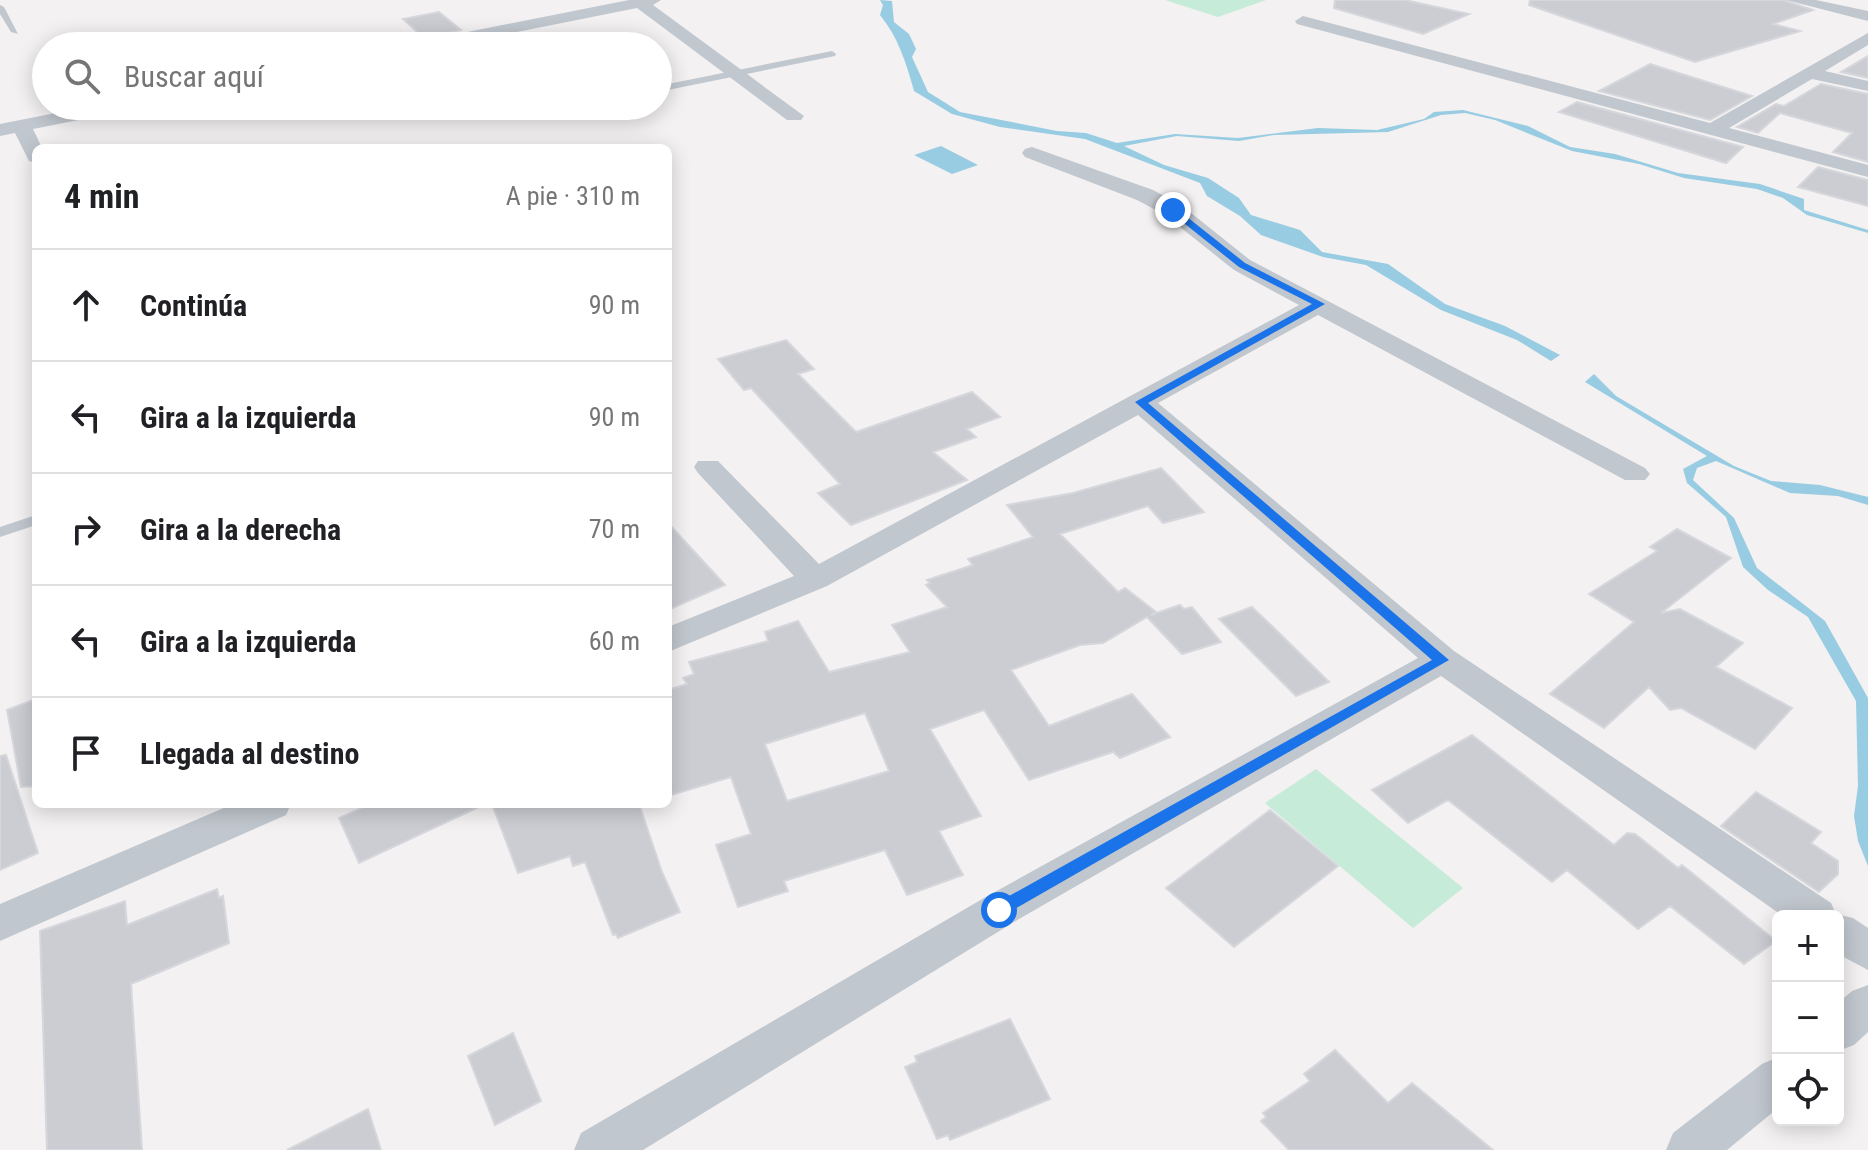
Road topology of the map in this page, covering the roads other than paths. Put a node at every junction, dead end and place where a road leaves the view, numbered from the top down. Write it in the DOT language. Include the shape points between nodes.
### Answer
graph roads {
  1 [pos="1794,0"];
  2 [pos="643,1"];
  3 [pos="0,7"];
  4 [pos="1868,16"];
  5 [pos="1303,21"];
  6 [pos="15,32"];
  7 [pos="491,32"];
  8 [pos="1868,38"];
  9 [pos="832,54"];
  10 [pos="735,73"];
  11 [pos="1811,73"];
  12 [pos="672,86"];
  13 [pos="1868,86"];
  14 [pos="794,116"];
  15 [pos="47,120"];
  16 [pos="21,125"];
  17 [pos="0,130"];
  18 [pos="1712,130"];
  19 [pos="32,148"];
  20 [pos="1032,153"];
  21 [pos="1868,171"];
  22 [pos="1320,304"];
  23 [pos="1140,402"];
  24 [pos="708,467"];
  25 [pos="1635,474"];
  26 [pos="32,521"];
  27 [pos="0,532"];
  28 [pos="816,579"];
  29 [pos="672,638"];
  30 [pos="1442,660"];
  31 [pos="261,808"];
  32 [pos="1807,910"];
  33 [pos="0,923"];
  34 [pos="1844,935"];
  35 [pos="1868,951"];
  36 [pos="1868,1005"];
  37 [pos="1844,1025"];
  38 [pos="1772,1084"];
  39 [pos="598,1150"];
  40 [pos="1690,1150"];
  1 -- 4 [label="street"];
  2 -- 7 [label="street"];
  2 -- 10 [label="street"];
  3 -- 6 [label="lane"];
  5 -- 18 [label="street"];
  8 -- 11 [label="street"];
  9 -- 10 [label="lane"];
  10 -- 12 [label="lane"];
  10 -- 14 [label="street"];
  11 -- 13 [label="street"];
  11 -- 18 [label="street"];
  15 -- 16 [label="street"];
  16 -- 17 [label="street"];
  16 -- 19 [label="street"];
  18 -- 21 [label="street"];
  20 -- 22 [label="street" via="1145,195 1173,210 1242,265"];
  22 -- 23 [label="street"];
  22 -- 25 [label="street"];
  23 -- 28 [label="street"];
  23 -- 30 [label="street"];
  24 -- 28 [label="street"];
  26 -- 27 [label="lane"];
  28 -- 29 [label="street"];
  30 -- 32 [label="street"];
  30 -- 39 [label="street" via="999,910"];
  31 -- 33 [label="street"];
  34 -- 35 [label="street"];
  36 -- 37 [label="street"];
  38 -- 40 [label="street"];
}
